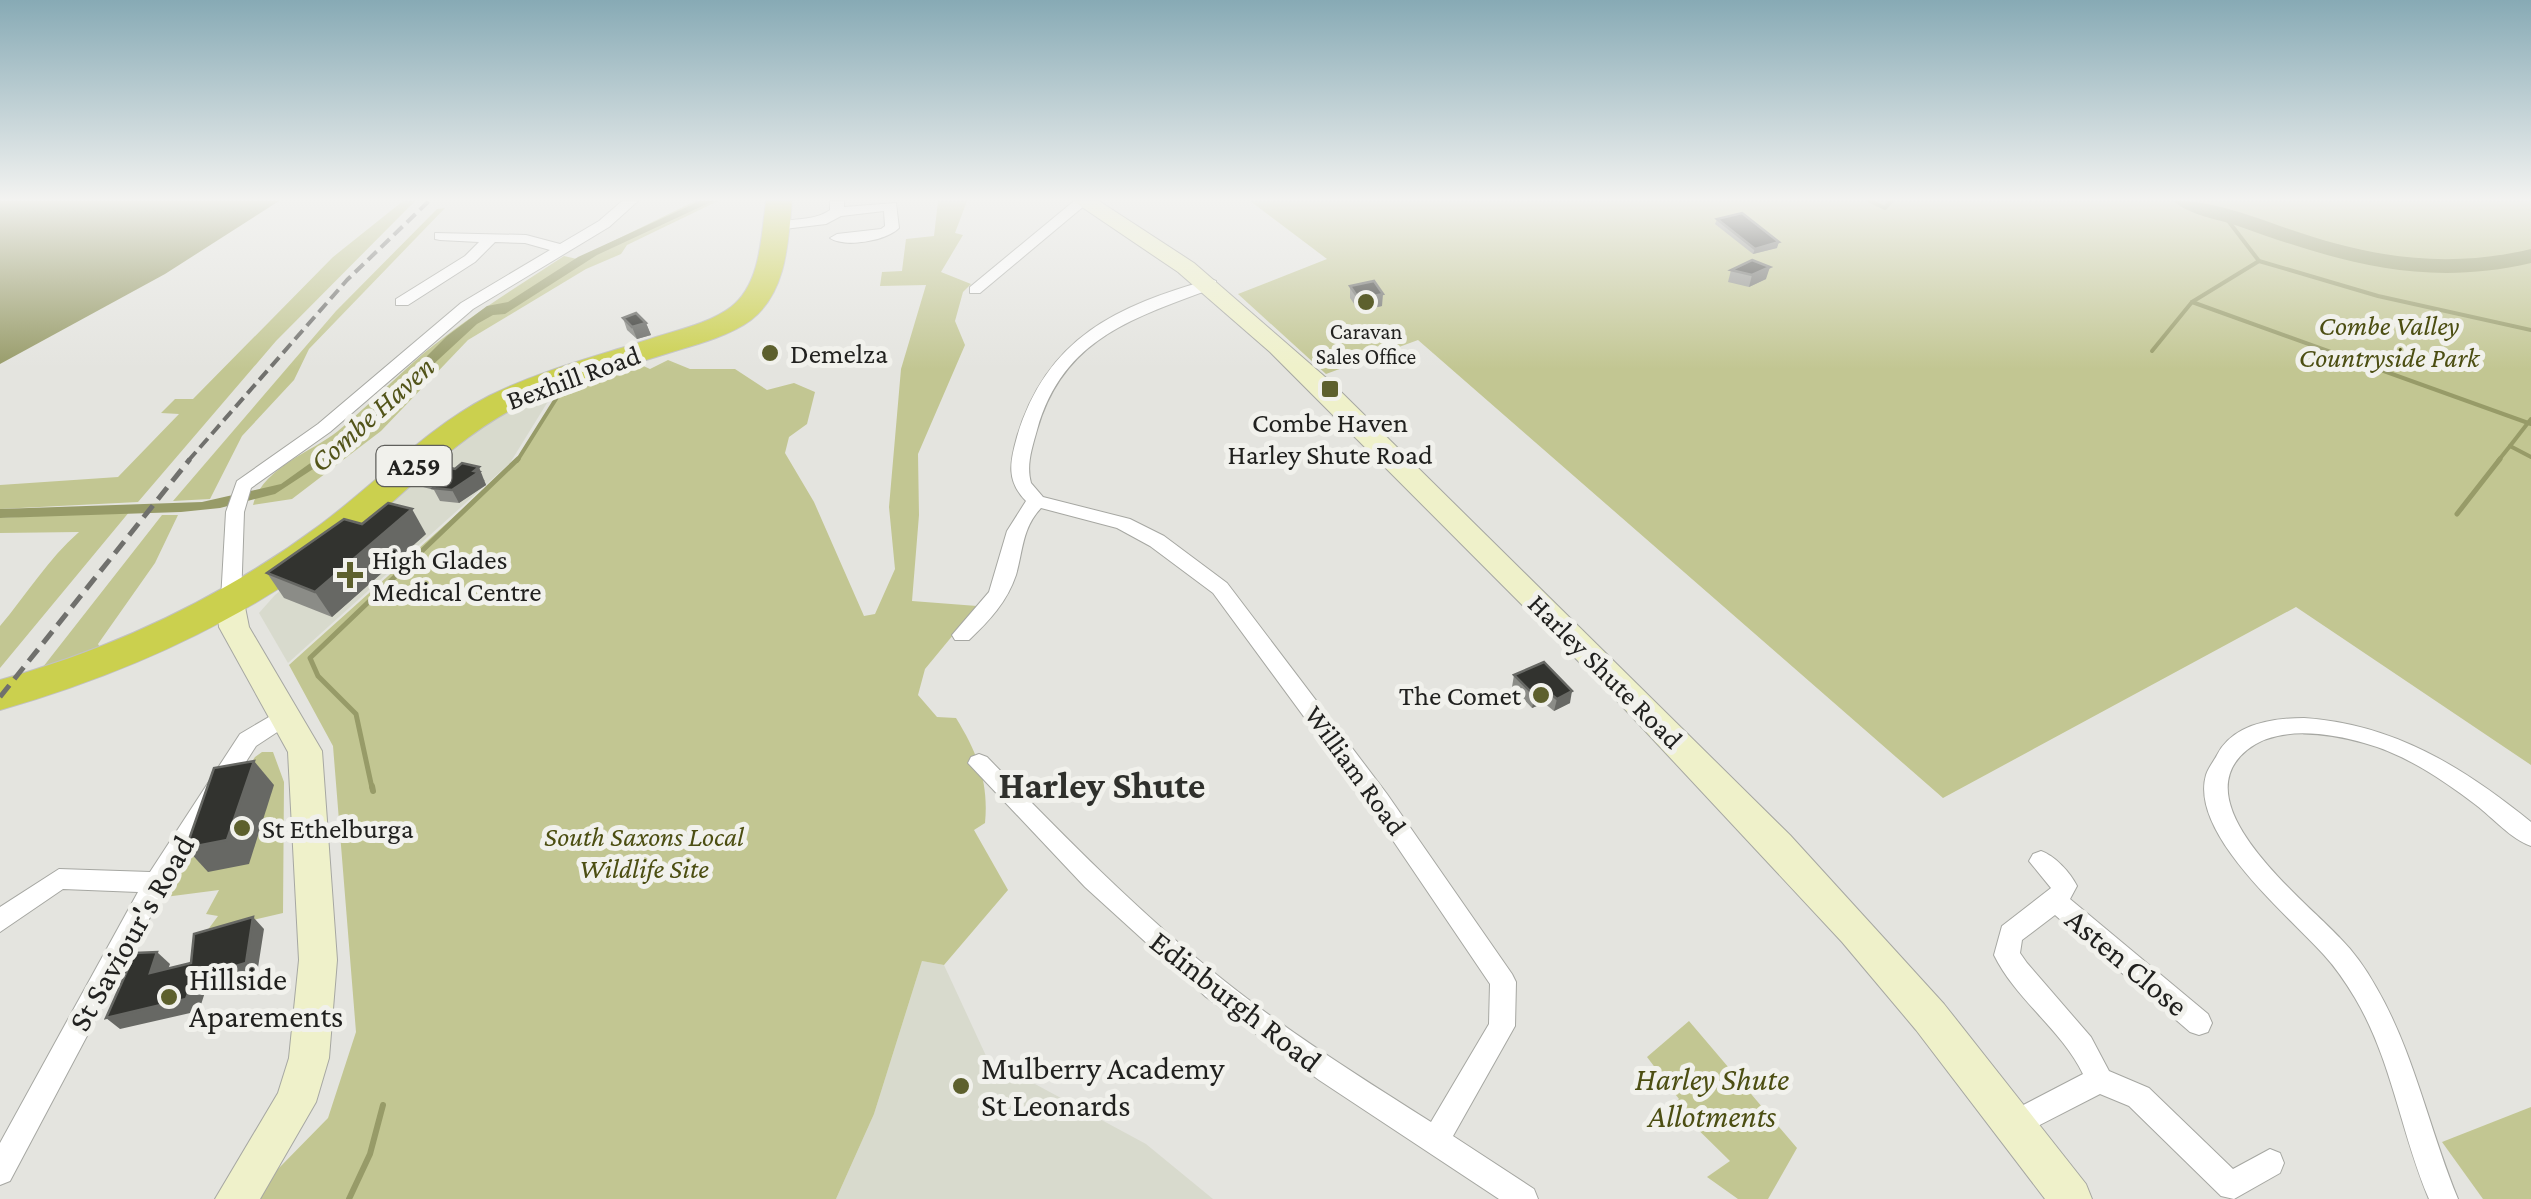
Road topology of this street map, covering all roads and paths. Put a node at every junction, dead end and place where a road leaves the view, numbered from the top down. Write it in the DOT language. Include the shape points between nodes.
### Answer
graph roads {
  1 [pos="472,257"];
  2 [pos="551,257"];
  3 [pos="771,257"];
  4 [pos="1016,257"];
  5 [pos="1175,257"];
  6 [pos="1211,284"];
  7 [pos="975,290"];
  8 [pos="402,302"];
  9 [pos="1037,501"];
  10 [pos="231,600"];
  11 [pos="962,636"];
  12 [pos="0,694"];
  13 [pos="286,715"];
  14 [pos="979,762"];
  15 [pos="2531,836"];
  16 [pos="2042,861"];
  17 [pos="156,882"];
  18 [pos="2056,901"];
  19 [pos="0,921"];
  20 [pos="2199,1023"];
  21 [pos="2099,1080"];
  22 [pos="2016,1123"];
  23 [pos="1436,1140"];
  24 [pos="2270,1162"];
  25 [pos="0,1170"];
  26 [pos="236,1199"];
  27 [pos="1524,1199"];
  28 [pos="2071,1199"];
  29 [pos="2444,1199"];
  1 -- 8 [label="street"];
  2 -- 10 [label="street" via="467,306 324,428 243,485 235,512"];
  3 -- 10 [label="highway, Bexhill Road / A259" via="769,274 739,315 495,405 448,436 336,532"];
  4 -- 7 [label="street"];
  5 -- 6 [label="main road, Harley Shute Road"];
  6 -- 9 [label="street" via="1106,326 1048,373 1031,410 1017,475 1021,489"];
  6 -- 22 [label="main road, Harley Shute Road" via="1608,671 1798,867 1893,969"];
  9 -- 11 [label="street" via="1017,520 1002,586"];
  9 -- 23 [label="street, William Road" via="1123,522 1220,588 1485,953 1503,982 1502,1026"];
  10 -- 12 [label="highway, Bexhill Road / A259" via="82,672"];
  10 -- 13 [label="main road" via="234,628"];
  13 -- 17 [label="street, St Saviour's Road" via="248,740"];
  13 -- 26 [label="main road" via="306,751 316,1002 296,1102"];
  14 -- 23 [label="street, Edinburgh Road" via="1110,900 1216,990 1338,1081"];
  15 -- 29 [label="street" via="2421,756 2326,726 2277,726 2239,742 2218,766 2217,802 2233,840 2333,947 2366,993"];
  16 -- 18 [label="street, Asten Close" via="2064,886"];
  17 -- 19 [label="street" via="58,879"];
  17 -- 25 [label="street, St Saviour's Road"];
  18 -- 20 [label="street, Asten Close"];
  18 -- 21 [label="street, Asten Close" via="2011,934 2007,956 2023,982 2084,1044"];
  21 -- 22 [label="street"];
  21 -- 24 [label="street" via="2139,1097 2231,1186"];
  22 -- 28 [label="main road, Harley Shute Road"];
  23 -- 27 [label="street, Edinburgh Road"];
}
